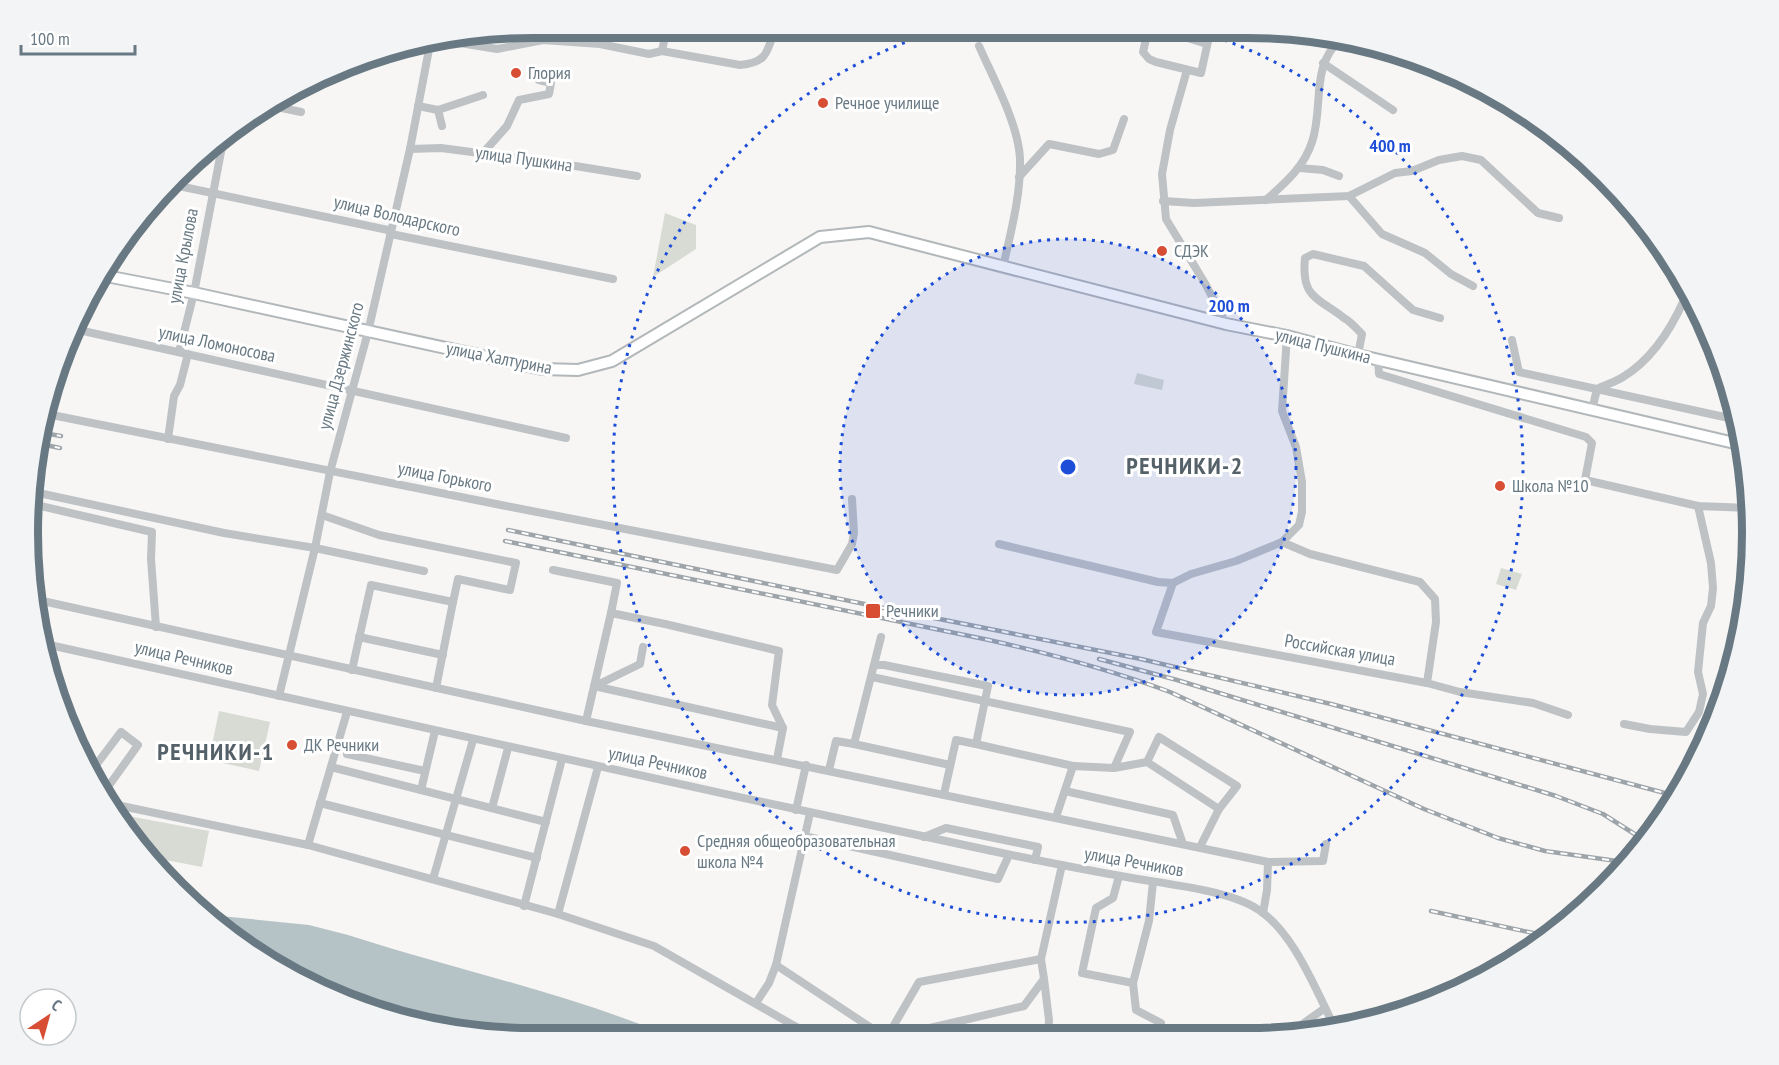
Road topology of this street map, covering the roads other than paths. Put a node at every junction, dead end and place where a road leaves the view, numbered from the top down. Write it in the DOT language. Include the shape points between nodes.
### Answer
graph roads {
  1 [pos="665,38"];
  2 [pos="769,38"];
  3 [pos="1146,38"];
  4 [pos="1187,38"];
  5 [pos="1208,38"];
  6 [pos="461,43"];
  7 [pos="1207,44"];
  8 [pos="979,46"];
  9 [pos="1334,46"];
  10 [pos="429,49"];
  11 [pos="662,51"];
  12 [pos="1323,63"];
  13 [pos="1187,70"];
  14 [pos="539,80"];
  15 [pos="483,95"];
  16 [pos="418,106"];
  17 [pos="279,107"];
  18 [pos="438,110"];
  19 [pos="1394,110"];
  20 [pos="301,112"];
  21 [pos="1124,119"];
  22 [pos="442,126"];
  23 [pos="221,148"];
  24 [pos="410,149"];
  25 [pos="483,153"];
  26 [pos="1299,168"];
  27 [pos="637,176"];
  28 [pos="1339,176"];
  29 [pos="1018,177"];
  30 [pos="178,186"];
  31 [pos="212,192"];
  32 [pos="1349,196"];
  33 [pos="1266,200"];
  34 [pos="1163,201"];
  35 [pos="1559,218"];
  36 [pos="869,232"];
  37 [pos="391,234"];
  38 [pos="1003,267"];
  39 [pos="109,277"];
  40 [pos="613,279"];
  41 [pos="1473,286"];
  42 [pos="194,293"];
  43 [pos="1683,301"];
  44 [pos="1440,318"];
  45 [pos="1226,324"];
  46 [pos="81,331"];
  47 [pos="368,332"];
  48 [pos="1287,336"];
  49 [pos="1512,340"];
  50 [pos="184,353"];
  51 [pos="1358,356"];
  52 [pos="1378,360"];
  53 [pos="1597,390"];
  54 [pos="353,391"];
  55 [pos="1592,410"];
  56 [pos="52,415"];
  57 [pos="1728,418"];
  58 [pos="566,438"];
  59 [pos="168,439"];
  60 [pos="1733,443"];
  61 [pos="330,472"];
  62 [pos="40,493"];
  63 [pos="852,499"];
  64 [pos="39,506"];
  65 [pos="1698,506"];
  66 [pos="1740,508"];
  67 [pos="322,515"];
  68 [pos="1282,542"];
  69 [pos="999,544"];
  70 [pos="315,548"];
  71 [pos="553,570"];
  72 [pos="424,571"];
  73 [pos="1173,583"];
  74 [pos="43,601"];
  75 [pos="453,602"];
  76 [pos="611,613"];
  77 [pos="156,627"];
  78 [pos="359,637"];
  79 [pos="881,637"];
  80 [pos="51,645"];
  81 [pos="643,647"];
  82 [pos="443,655"];
  83 [pos="287,656"];
  84 [pos="874,665"];
  85 [pos="352,670"];
  86 [pos="872,677"];
  87 [pos="1427,683"];
  88 [pos="594,686"];
  89 [pos="436,688"];
  90 [pos="279,696"];
  91 [pos="985,701"];
  92 [pos="347,712"];
  93 [pos="1568,715"];
  94 [pos="586,721"];
  95 [pos="1624,724"];
  96 [pos="783,728"];
  97 [pos="435,731"];
  98 [pos="473,740"];
  99 [pos="854,744"];
  100 [pos="976,744"];
  101 [pos="508,748"];
  102 [pos="347,754"];
  103 [pos="561,759"];
  104 [pos="777,759"];
  105 [pos="1146,762"];
  106 [pos="96,765"];
  107 [pos="806,765"];
  108 [pos="951,765"];
  109 [pos="1073,766"];
  110 [pos="331,767"];
  111 [pos="598,767"];
  112 [pos="1114,768"];
  113 [pos="828,770"];
  114 [pos="425,771"];
  115 [pos="108,787"];
  116 [pos="421,790"];
  117 [pos="1065,791"];
  118 [pos="944,794"];
  119 [pos="456,800"];
  120 [pos="320,803"];
  121 [pos="120,806"];
  122 [pos="492,808"];
  123 [pos="1219,809"];
  124 [pos="796,810"];
  125 [pos="810,813"];
  126 [pos="1056,817"];
  127 [pos="546,822"];
  128 [pos="446,835"];
  129 [pos="804,836"];
  130 [pos="924,837"];
  131 [pos="1183,844"];
  132 [pos="1326,844"];
  133 [pos="308,845"];
  134 [pos="1200,848"];
  135 [pos="1009,855"];
  136 [pos="537,858"];
  137 [pos="1035,860"];
  138 [pos="1268,862"];
  139 [pos="1062,865"];
  140 [pos="1119,876"];
  141 [pos="433,879"];
  142 [pos="1154,882"];
  143 [pos="524,906"];
  144 [pos="558,914"];
  145 [pos="1263,914"];
  146 [pos="1041,959"];
  147 [pos="776,965"];
  148 [pos="1044,979"];
  149 [pos="1133,983"];
  150 [pos="756,1003"];
  151 [pos="1325,1008"];
  152 [pos="1331,1020"];
  153 [pos="1161,1023"];
  154 [pos="1303,1024"];
  155 [pos="799,1028"];
  156 [pos="874,1028"];
  157 [pos="893,1028"];
  158 [pos="927,1028"];
  159 [pos="1049,1028"];
  1 -- 11 [label="street"];
  2 -- 11 [label="street" via="765,57 740,66"];
  3 -- 13 [label="street" via="1145,56"];
  4 -- 7 [label="street"];
  5 -- 7 [label="street"];
  6 -- 11 [label="street" via="496,49 543,39 600,44 649,54"];
  7 -- 13 [label="street" via="1201,73"];
  8 -- 29 [label="street" via="1010,117 1020,156"];
  9 -- 12 [label="street"];
  10 -- 16 [label="street, улица Дзержинского"];
  12 -- 19 [label="street"];
  12 -- 26 [label="street" via="1317,125"];
  13 -- 34 [label="street" via="1170,130 1162,174"];
  14 -- 25 [label="street" via="551,82 549,94 519,100 507,126"];
  15 -- 18 [label="street"];
  16 -- 18 [label="street"];
  16 -- 24 [label="street, улица Дзержинского"];
  17 -- 20 [label="street"];
  18 -- 22 [label="street"];
  21 -- 29 [label="street" via="1113,150 1099,153 1049,144"];
  23 -- 31 [label="street, улица Крылова"];
  24 -- 25 [label="street, улица Пушкина"];
  24 -- 37 [label="street, улица Дзержинского"];
  25 -- 27 [label="street, улица Пушкина"];
  26 -- 28 [label="street"];
  26 -- 33 [label="street"];
  29 -- 38 [label="street" via="1017,204"];
  30 -- 31 [label="street, улица Володарского"];
  31 -- 37 [label="street, улица Володарского" via="388,230"];
  31 -- 42 [label="street, улица Крылова"];
  32 -- 33 [label="street"];
  32 -- 35 [label="street" via="1395,172 1462,156 1481,160 1538,213"];
  32 -- 41 [label="street" via="1382,234 1419,250"];
  33 -- 34 [label="street"];
  34 -- 45 [label="street" via="1166,219"];
  36 -- 38 [label="main road, улица Пушкина"];
  36 -- 47 [label="main road, улица Халтурина" via="820,237 612,361 578,370 542,369"];
  37 -- 40 [label="street, улица Володарского"];
  37 -- 47 [label="street, улица Дзержинского"];
  38 -- 45 [label="main road, улица Пушкина"];
  39 -- 42 [label="main road, улица Халтурина"];
  42 -- 47 [label="main road, улица Халтурина"];
  42 -- 50 [label="street, улица Крылова"];
  43 -- 53 [label="street" via="1674,323 1643,361"];
  44 -- 51 [label="street" via="1413,310 1364,267 1313,254 1305,258 1303,276 1309,291 1362,334"];
  45 -- 48 [label="main road, улица Пушкина"];
  46 -- 50 [label="street, улица Ломоносова"];
  47 -- 54 [label="street, улица Дзержинского"];
  48 -- 51 [label="main road, улица Пушкина"];
  48 -- 68 [label="street" via="1282,411 1296,447 1302,512 1299,525"];
  49 -- 53 [label="street" via="1519,372"];
  50 -- 54 [label="street, улица Ломоносова"];
  50 -- 59 [label="street, улица Крылова"];
  51 -- 52 [label="main road, улица Пушкина"];
  52 -- 55 [label="main road, улица Пушкина"];
  52 -- 65 [label="street" via="1379,374 1586,437 1592,443 1585,480"];
  53 -- 55 [label="street"];
  53 -- 57 [label="street"];
  54 -- 58 [label="street, улица Ломоносова"];
  54 -- 61 [label="street, улица Дзержинского"];
  55 -- 60 [label="main road, улица Пушкина"];
  56 -- 59 [label="street, улица Горького"];
  59 -- 61 [label="street, улица Горького"];
  61 -- 63 [label="street, улица Горького" via="837,570 852,544"];
  61 -- 67 [label="street, улица Дзержинского"];
  62 -- 70 [label="street" via="224,533"];
  64 -- 77 [label="street" via="152,532"];
  65 -- 66 [label="street"];
  65 -- 95 [label="street" via="1713,588 1698,672 1703,694 1699,712 1686,732"];
  67 -- 70 [label="street, улица Дзержинского"];
  67 -- 75 [label="street" via="379,535 516,563 510,590 458,579"];
  68 -- 73 [label="street"];
  68 -- 87 [label="street" via="1310,554 1420,582 1435,599 1436,622"];
  69 -- 73 [label="street"];
  70 -- 72 [label="street"];
  70 -- 83 [label="street, улица Дзержинского"];
  71 -- 76 [label="street" via="617,583"];
  73 -- 87 [label="street, Российская улица" via="1156,632"];
  74 -- 77 [label="street"];
  75 -- 78 [label="street" via="371,585"];
  75 -- 82 [label="street"];
  76 -- 88 [label="street"];
  76 -- 96 [label="street" via="779,651 772,705"];
  77 -- 83 [label="street"];
  78 -- 82 [label="street"];
  78 -- 85 [label="street"];
  79 -- 84 [label="street"];
  80 -- 90 [label="street, улица Речников"];
  81 -- 88 [label="street" via="639,664"];
  82 -- 89 [label="street"];
  83 -- 85 [label="street"];
  83 -- 90 [label="street, улица Дзержинского"];
  84 -- 86 [label="street"];
  84 -- 91 [label="street" via="988,686"];
  85 -- 89 [label="street"];
  86 -- 91 [label="street"];
  86 -- 99 [label="street"];
  87 -- 93 [label="street, Российская улица" via="1533,703"];
  88 -- 94 [label="street"];
  88 -- 96 [label="street"];
  89 -- 94 [label="street"];
  90 -- 92 [label="street, улица Речников"];
  91 -- 100 [label="street"];
  91 -- 112 [label="street" via="1130,732"];
  92 -- 97 [label="street, улица Речников"];
  92 -- 110 [label="street"];
  94 -- 104 [label="street"];
  96 -- 104 [label="street"];
  97 -- 98 [label="street, улица Речников"];
  97 -- 114 [label="street"];
  98 -- 101 [label="street, улица Речников"];
  98 -- 119 [label="street"];
  99 -- 108 [label="street"];
  99 -- 113 [label="street" via="836,741"];
  100 -- 108 [label="street" via="956,740"];
  100 -- 109 [label="street"];
  101 -- 103 [label="street, улица Речников"];
  101 -- 122 [label="street"];
  102 -- 114 [label="street"];
  103 -- 111 [label="street, улица Речников"];
  103 -- 127 [label="street"];
  104 -- 107 [label="street"];
  105 -- 112 [label="street"];
  105 -- 123 [label="street"];
  105 -- 123 [label="street" via="1159,737 1236,786"];
  106 -- 115 [label="street" via="121,732 138,745"];
  107 -- 113 [label="street"];
  107 -- 124 [label="street"];
  108 -- 118 [label="street"];
  109 -- 112 [label="street"];
  109 -- 117 [label="street"];
  110 -- 116 [label="street"];
  110 -- 120 [label="street"];
  111 -- 124 [label="street, улица Речников"];
  111 -- 144 [label="street"];
  113 -- 118 [label="street"];
  114 -- 116 [label="street"];
  116 -- 119 [label="street"];
  117 -- 126 [label="street"];
  117 -- 131 [label="street" via="1173,814"];
  118 -- 126 [label="street"];
  119 -- 122 [label="street"];
  119 -- 128 [label="street"];
  120 -- 128 [label="street"];
  120 -- 133 [label="street"];
  121 -- 133 [label="street"];
  122 -- 127 [label="street"];
  123 -- 134 [label="street"];
  124 -- 125 [label="street, улица Речников"];
  125 -- 129 [label="street"];
  125 -- 130 [label="street, улица Речников"];
  126 -- 131 [label="street"];
  127 -- 136 [label="street"];
  128 -- 136 [label="street"];
  128 -- 141 [label="street"];
  129 -- 135 [label="street" via="998,879"];
  129 -- 147 [label="street"];
  130 -- 135 [label="street, улица Речников"];
  130 -- 137 [label="street" via="946,828 1038,847"];
  131 -- 134 [label="street"];
  132 -- 138 [label="street" via="1323,861"];
  133 -- 141 [label="street"];
  134 -- 138 [label="street"];
  135 -- 137 [label="street, улица Речников"];
  136 -- 143 [label="street"];
  137 -- 139 [label="street, улица Речников"];
  138 -- 145 [label="street"];
  139 -- 140 [label="street, улица Речников"];
  139 -- 146 [label="street"];
  140 -- 142 [label="street, улица Речников"];
  140 -- 149 [label="street" via="1113,898 1095,908 1082,973"];
  141 -- 143 [label="street"];
  142 -- 145 [label="street, улица Речников" via="1239,901"];
  142 -- 149 [label="street" via="1149,921"];
  143 -- 144 [label="street"];
  144 -- 150 [label="street" via="654,946"];
  145 -- 151 [label="street, улица Речников" via="1287,939"];
  146 -- 148 [label="street"];
  146 -- 157 [label="street" via="919,982"];
  147 -- 150 [label="street"];
  147 -- 156 [label="street"];
  148 -- 158 [label="street" via="1024,1006"];
  148 -- 159 [label="street"];
  149 -- 153 [label="street" via="1136,1010"];
  150 -- 155 [label="street"];
  151 -- 152 [label="street, улица Речников"];
  151 -- 154 [label="street"];
}
